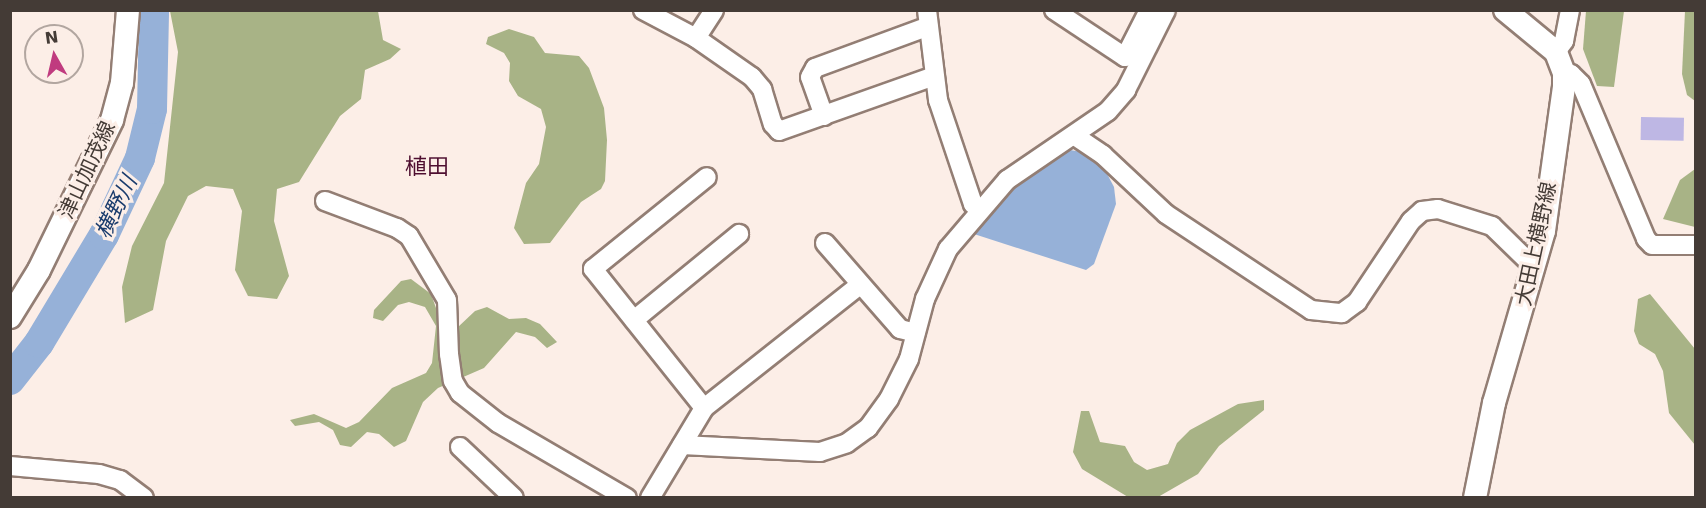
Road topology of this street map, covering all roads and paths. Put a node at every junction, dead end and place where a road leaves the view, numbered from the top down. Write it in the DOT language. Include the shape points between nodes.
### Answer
graph roads {
  1 [pos="128,10"];
  2 [pos="643,10"];
  3 [pos="714,10"];
  4 [pos="1054,10"];
  5 [pos="1149,10"];
  6 [pos="1166,10"];
  7 [pos="1505,10"];
  8 [pos="1570,10"];
  9 [pos="928,18"];
  10 [pos="696,38"];
  11 [pos="1556,52"];
  12 [pos="1564,73"];
  13 [pos="934,76"];
  14 [pos="824,116"];
  15 [pos="1075,136"];
  16 [pos="707,177"];
  17 [pos="325,201"];
  18 [pos="979,209"];
  19 [pos="739,234"];
  20 [pos="825,243"];
  21 [pos="1695,245"];
  22 [pos="1535,268"];
  23 [pos="860,285"];
  24 [pos="10,317"];
  25 [pos="634,320"];
  26 [pos="916,333"];
  27 [pos="704,408"];
  28 [pos="682,445"];
  29 [pos="460,447"];
  30 [pos="10,466"];
  31 [pos="144,498"];
  32 [pos="514,498"];
  33 [pos="627,498"];
  34 [pos="650,498"];
  35 [pos="1475,498"];
  1 -- 24 [label="main road, 津山加茂線" via="122,83 112,120 39,270"];
  2 -- 10 [label="street"];
  3 -- 10 [label="street"];
  4 -- 5 [label="street" via="1125,57"];
  6 -- 15 [label="street" via="1126,90"];
  7 -- 11 [label="main road, 大田上横野線"];
  8 -- 11 [label="street" via="1564,41"];
  9 -- 13 [label="street"];
  9 -- 14 [label="street" via="815,68 810,77"];
  10 -- 14 [label="street" via="752,77 762,89 779,131"];
  11 -- 12 [label="main road, 大田上横野線"];
  12 -- 21 [label="street" via="1581,84 1646,239 1652,245"];
  12 -- 22 [label="main road, 大田上横野線"];
  13 -- 14 [label="street"];
  13 -- 18 [label="street" via="973,204"];
  15 -- 18 [label="street" via="1023,167"];
  15 -- 22 [label="street" via="1103,155 1166,214 1311,310 1342,313 1357,302 1411,221 1422,211 1438,209 1492,226"];
  16 -- 25 [label="street" via="593,269"];
  17 -- 33 [label="street" via="397,228 409,237 447,300 449,354 453,381 460,393 498,423"];
  18 -- 26 [label="street" via="936,270"];
  19 -- 25 [label="street"];
  20 -- 23 [label="street"];
  22 -- 35 [label="main road, 大田上横野線" via="1494,403"];
  23 -- 26 [label="street" via="900,329"];
  23 -- 27 [label="street"];
  25 -- 27 [label="street"];
  26 -- 28 [label="street" via="890,399 868,428 847,443 820,452"];
  27 -- 28 [label="street"];
  28 -- 34 [label="street"];
  29 -- 32 [label="street"];
  30 -- 31 [label="street" via="99,474 120,480"];
}
